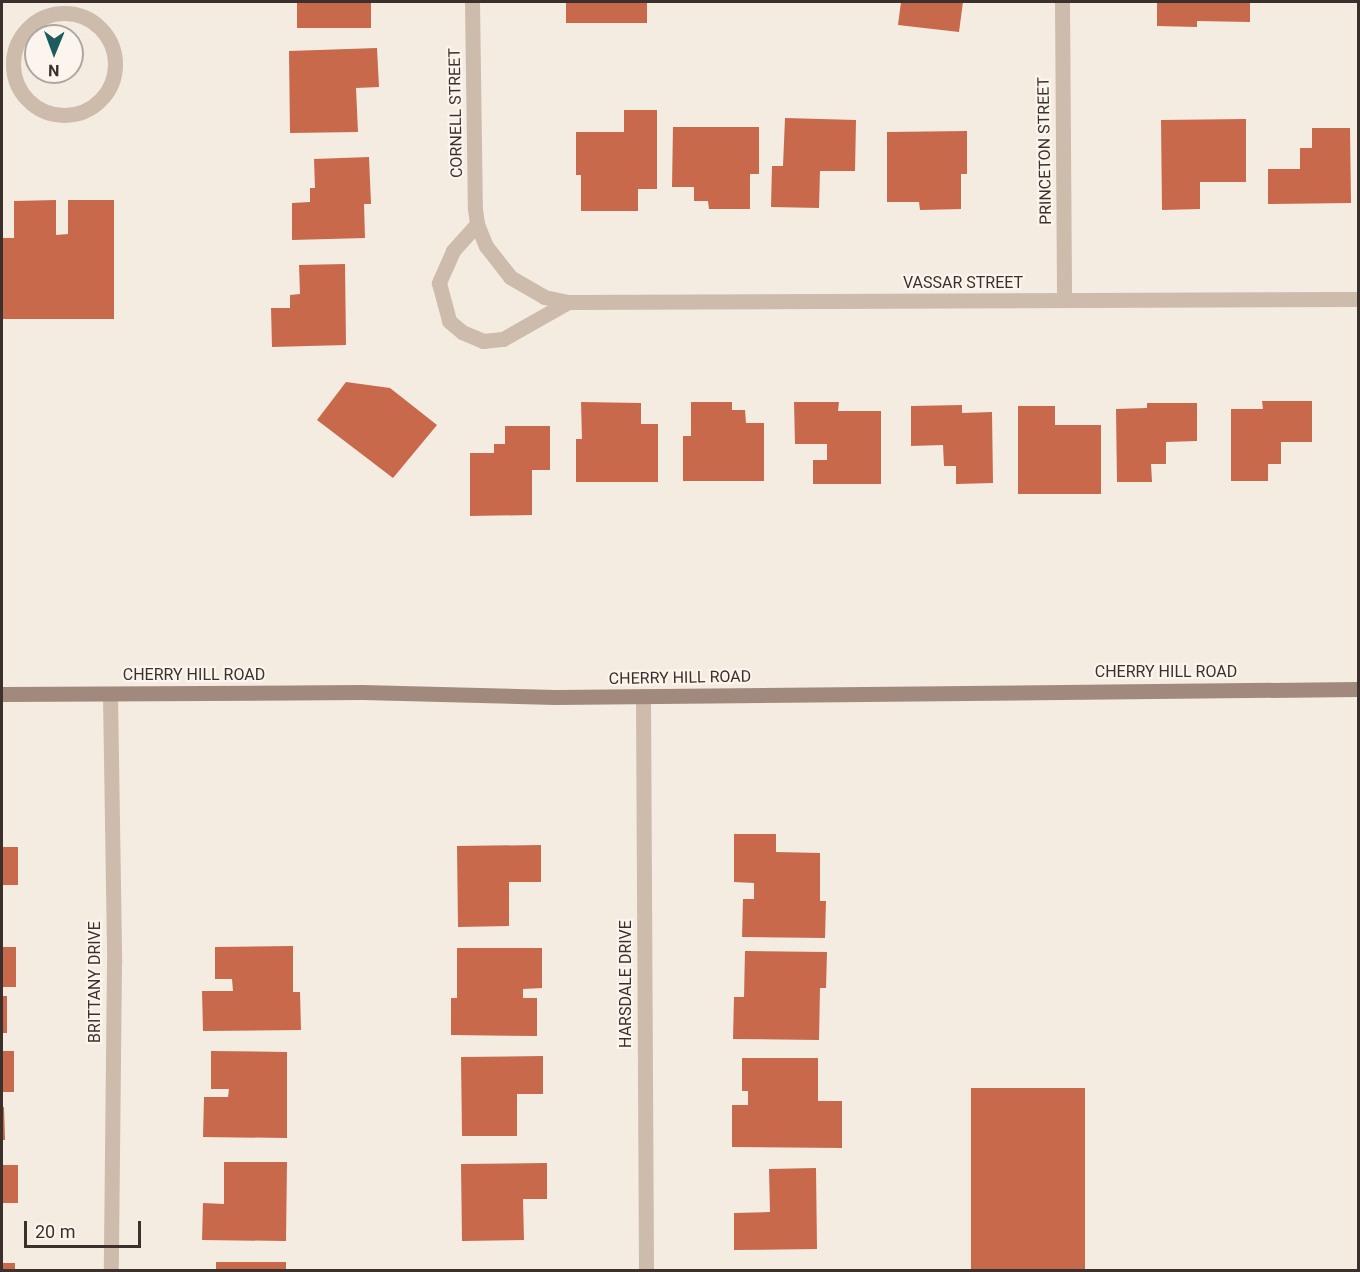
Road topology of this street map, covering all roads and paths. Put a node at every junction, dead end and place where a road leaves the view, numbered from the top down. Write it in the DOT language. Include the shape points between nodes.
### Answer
graph roads {
  1 [pos="472,2"];
  2 [pos="1062,2"];
  3 [pos="7,63"];
  4 [pos="477,224"];
  5 [pos="497,263"];
  6 [pos="1064,300"];
  7 [pos="1359,300"];
  8 [pos="568,302"];
  9 [pos="1359,690"];
  10 [pos="2,694"];
  11 [pos="110,694"];
  12 [pos="643,696"];
  13 [pos="111,1270"];
  14 [pos="646,1270"];
  1 -- 4 [label="street, CORNELL STREET"];
  2 -- 6 [label="street, PRINCETON STREET"];
  3 -- 3 [label="street" via="27,100 44,111 63,115 83,111 100,100 111,84 116,64 111,44 101,28 84,17 64,13 45,16 28,27"];
  4 -- 5 [label="street, CORNELL STREET"];
  4 -- 8 [label="street, VASSAR STREET" via="453,251 438,283 449,321 483,341 503,339"];
  5 -- 8 [label="street, VASSAR STREET" via="510,277 544,297"];
  6 -- 7 [label="street, VASSAR STREET"];
  6 -- 8 [label="street, VASSAR STREET"];
  9 -- 12 [label="main road, CHERRY HILL ROAD"];
  10 -- 11 [label="main road, CHERRY HILL ROAD"];
  11 -- 12 [label="main road, CHERRY HILL ROAD"];
  11 -- 13 [label="street, BRITTANY DRIVE" via="114,963"];
  12 -- 14 [label="street, HARSDALE DRIVE"];
}
